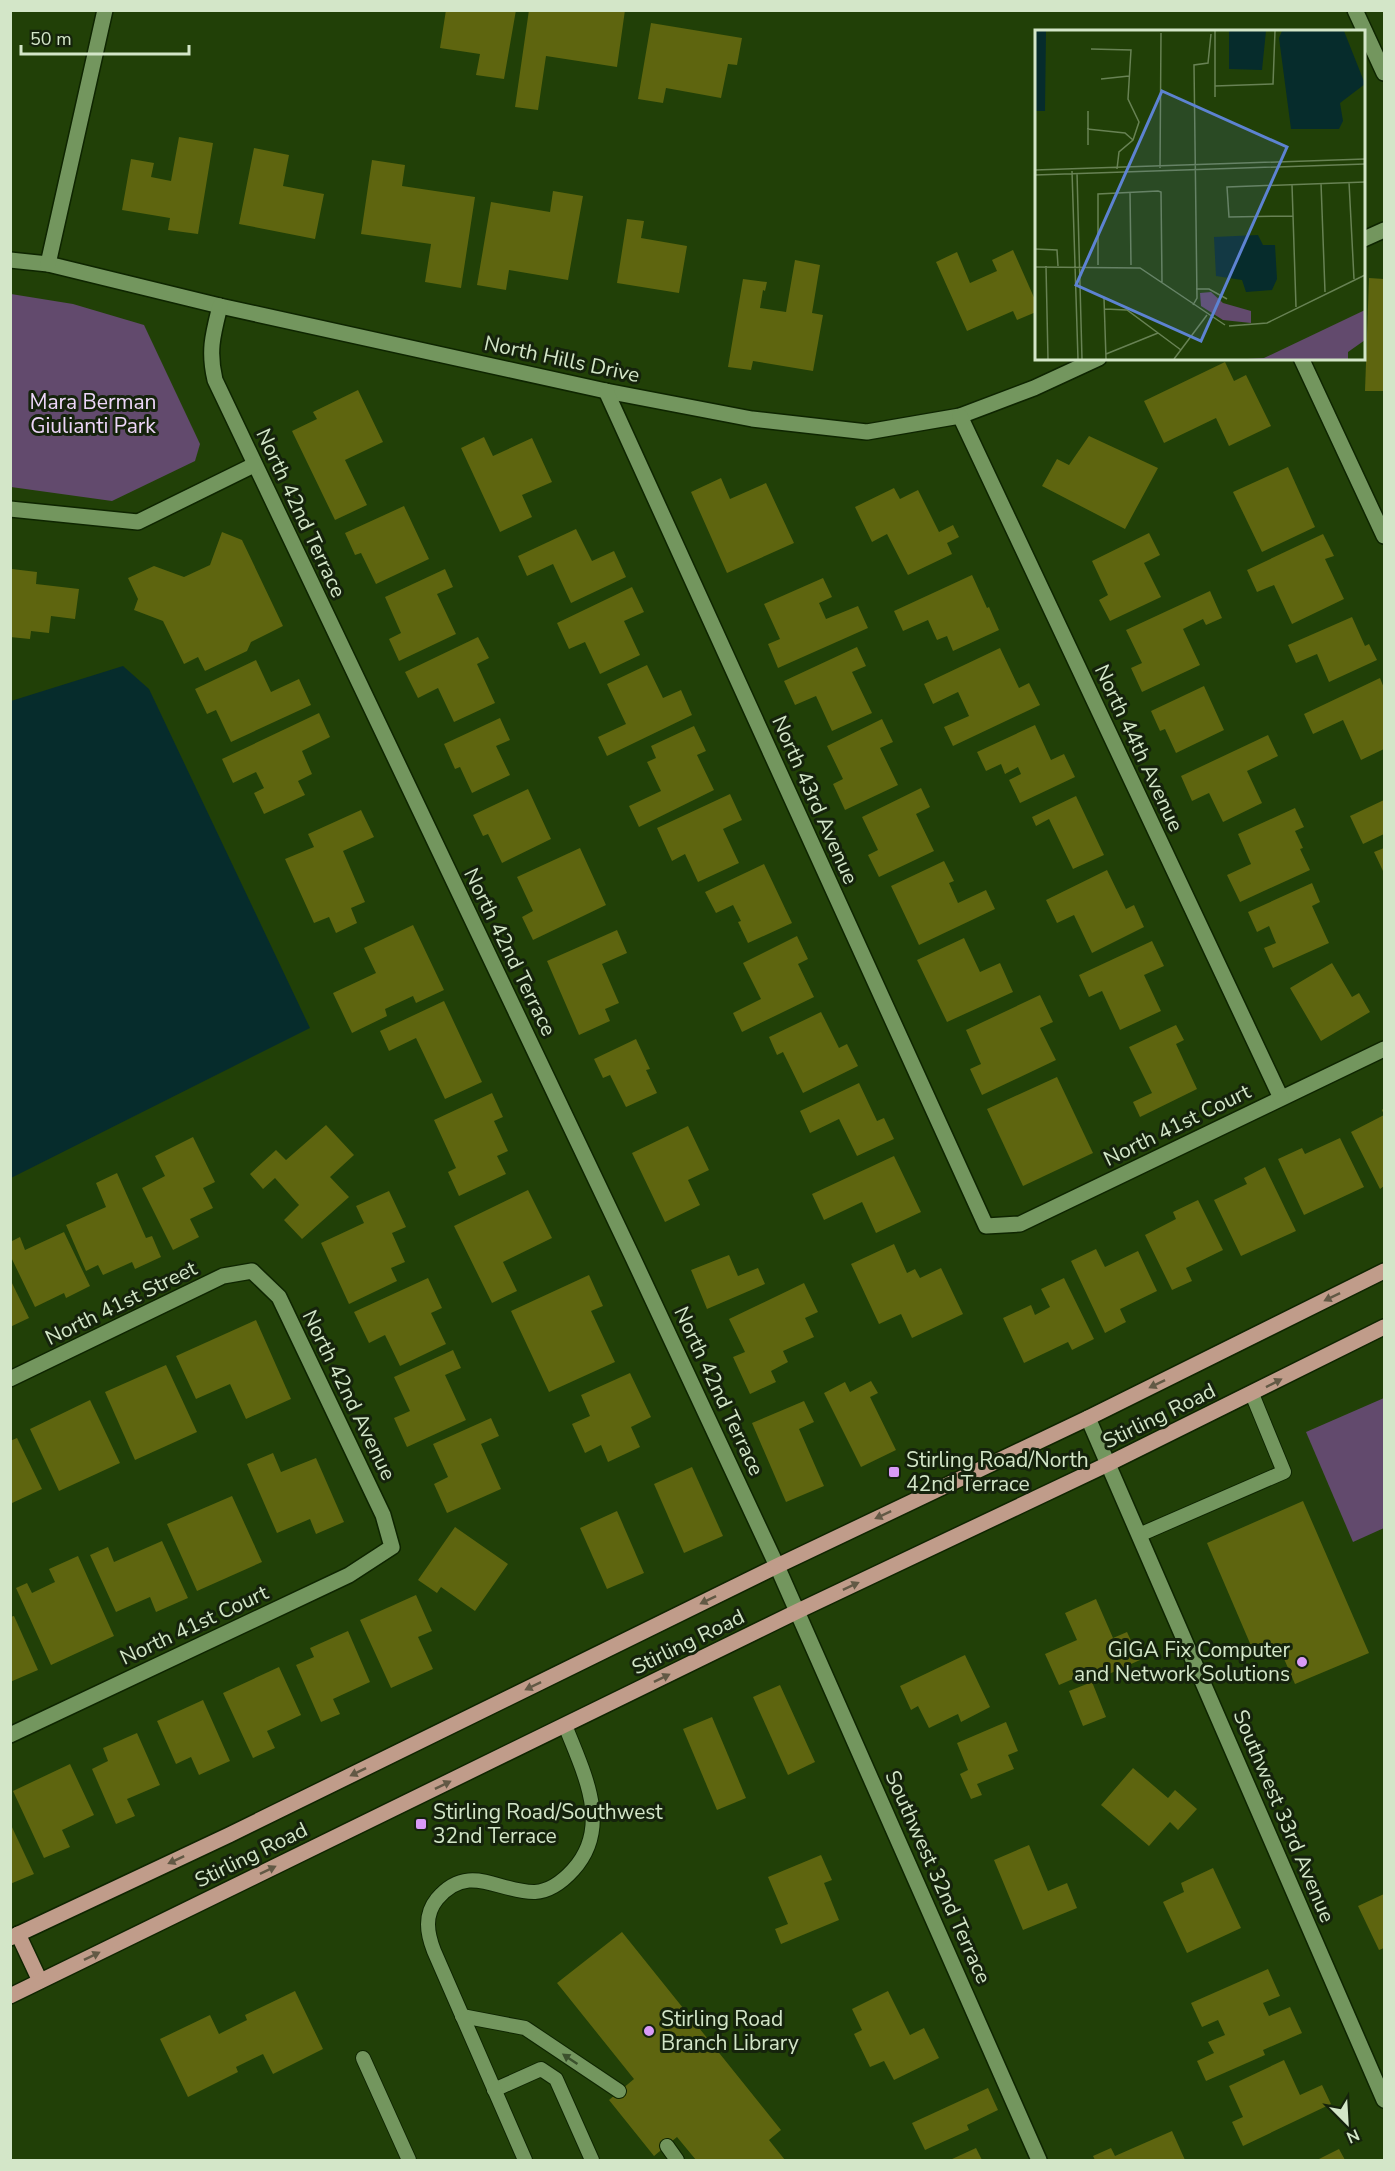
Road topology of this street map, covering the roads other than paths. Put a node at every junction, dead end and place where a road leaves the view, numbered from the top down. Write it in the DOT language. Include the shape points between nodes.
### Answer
graph roads {
  1 [pos="105,10"];
  2 [pos="1355,10"];
  3 [pos="1364,30"];
  4 [pos="1365,32"];
  5 [pos="1384,73"];
  6 [pos="1384,230"];
  7 [pos="1365,239"];
  8 [pos="10,260"];
  9 [pos="48,264"];
  10 [pos="220,306"];
  11 [pos="1095,360"];
  12 [pos="1302,360"];
  13 [pos="606,391"];
  14 [pos="960,416"];
  15 [pos="254,465"];
  16 [pos="10,509"];
  17 [pos="1384,536"];
  18 [pos="1384,1049"];
  19 [pos="1281,1098"];
  20 [pos="986,1226"];
  21 [pos="252,1271"];
  22 [pos="1384,1272"];
  23 [pos="1384,1327"];
  24 [pos="10,1380"];
  25 [pos="1252,1394"];
  26 [pos="1088,1418"];
  27 [pos="1108,1464"];
  28 [pos="1139,1535"];
  29 [pos="392,1547"];
  30 [pos="777,1566"];
  31 [pos="798,1611"];
  32 [pos="566,1725"];
  33 [pos="10,1736"];
  34 [pos="14,1936"];
  35 [pos="40,1982"];
  36 [pos="10,1996"];
  37 [pos="462,2016"];
  38 [pos="363,2058"];
  39 [pos="494,2090"];
  40 [pos="619,2091"];
  41 [pos="1384,2100"];
  42 [pos="667,2146"];
  43 [pos="409,2160"];
  44 [pos="525,2160"];
  45 [pos="592,2160"];
  46 [pos="677,2160"];
  47 [pos="1039,2160"];
  1 -- 9 [label="street"];
  2 -- 3 [label="street"];
  4 -- 5 [label="street"];
  6 -- 7 [label="street"];
  8 -- 9 [label="street, North Hills Drive"];
  9 -- 10 [label="street, North Hills Drive"];
  10 -- 13 [label="street, North Hills Drive"];
  10 -- 15 [label="street, North 42nd Terrace" via="210,361 214,380"];
  11 -- 14 [label="street, North Hills Drive"];
  12 -- 17 [label="street"];
  13 -- 14 [label="street, North Hills Drive" via="752,419 867,432"];
  13 -- 20 [label="street, North 43rd Avenue"];
  14 -- 19 [label="street, North 44th Avenue"];
  15 -- 16 [label="street" via="138,522"];
  15 -- 30 [label="street, North 42nd Terrace"];
  18 -- 19 [label="street, North 41st Court"];
  19 -- 20 [label="street, North 41st Court" via="1020,1224"];
  21 -- 24 [label="street, North 41st Street" via="223,1276"];
  21 -- 29 [label="street, North 42nd Avenue" via="279,1297 383,1515"];
  22 -- 26 [label="main road, Stirling Road, one-way"];
  25 -- 23 [label="main road, Stirling Road, one-way"];
  25 -- 27 [label="main road, Stirling Road"];
  25 -- 28 [label="lane" via="1284,1472"];
  26 -- 27 [label="street, Southwest 33rd Avenue"];
  26 -- 30 [label="main road, Stirling Road, one-way"];
  27 -- 28 [label="street, Southwest 33rd Avenue"];
  31 -- 27 [label="main road, Stirling Road, one-way"];
  28 -- 41 [label="street, Southwest 33rd Avenue"];
  29 -- 33 [label="street, North 41st Court" via="349,1575"];
  30 -- 31 [label="street, North 42nd Terrace"];
  30 -- 34 [label="main road, Stirling Road, one-way"];
  32 -- 31 [label="main road, Stirling Road, one-way"];
  31 -- 47 [label="street, Southwest 32nd Terrace"];
  35 -- 32 [label="main road, Stirling Road, one-way"];
  32 -- 37 [label="lane" via="589,1787 594,1816 593,1835 582,1860 550,1889 535,1892 482,1881 462,1882 445,1890 433,1904 428,1935"];
  34 -- 35 [label="main road"];
  35 -- 36 [label="main road, Stirling Road"];
  37 -- 39 [label="lane"];
  40 -- 37 [label="lane, one-way" via="525,2028"];
  38 -- 43 [label="lane"];
  39 -- 44 [label="lane"];
  39 -- 45 [label="lane" via="541,2069 556,2079"];
  42 -- 46 [label="lane"];
}
